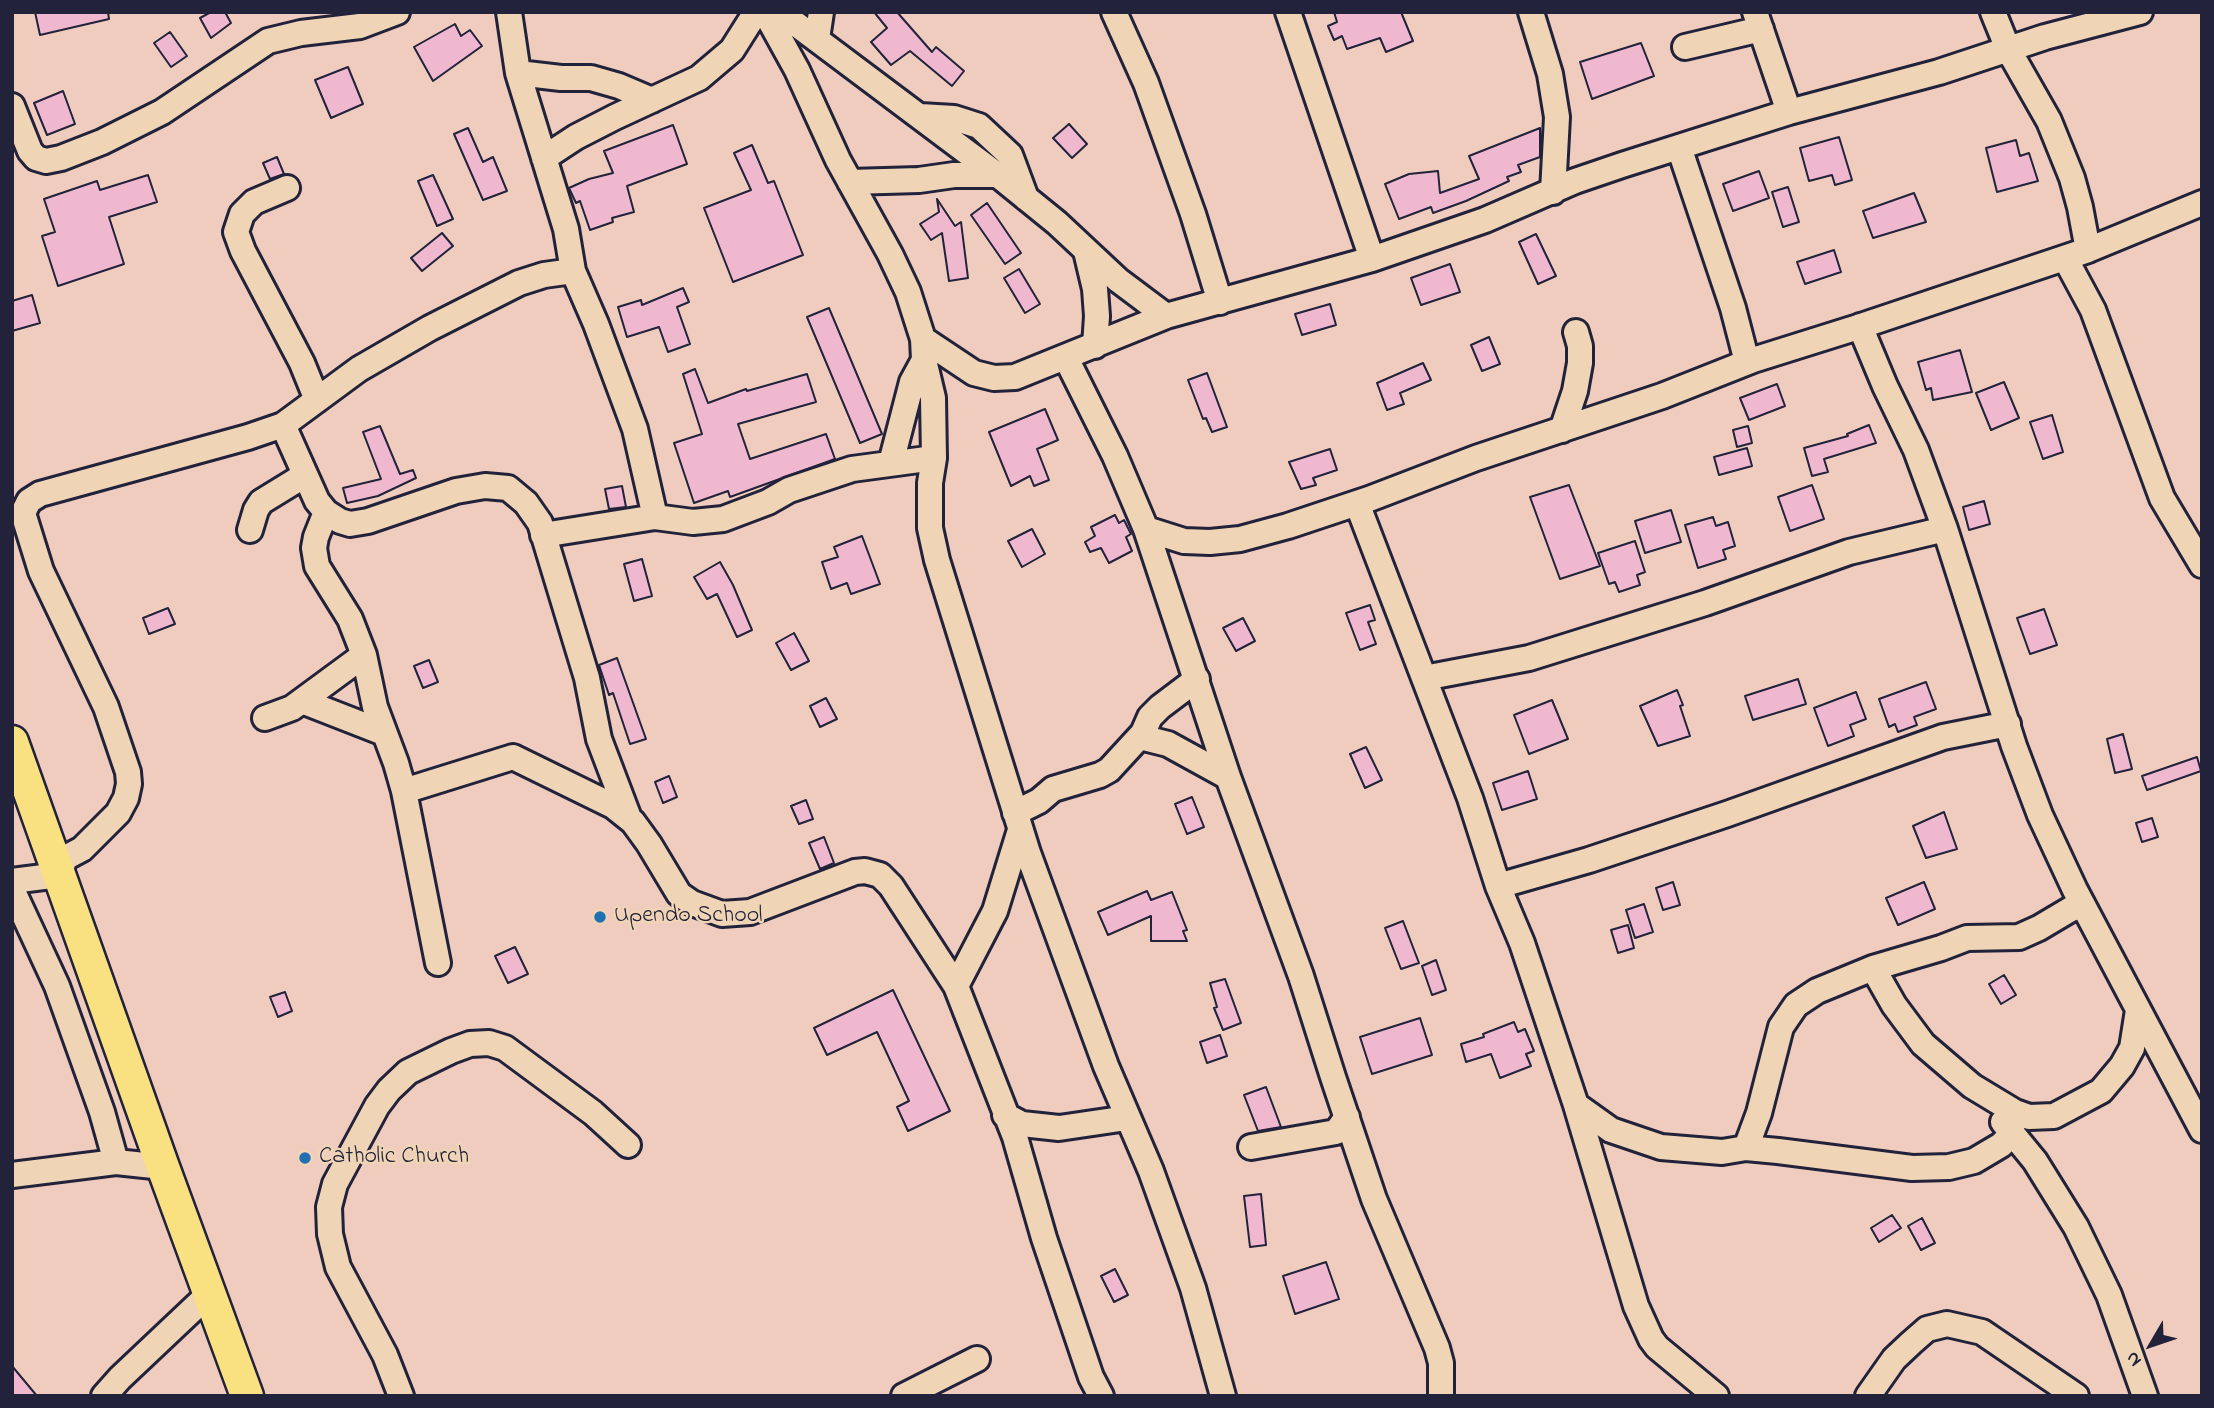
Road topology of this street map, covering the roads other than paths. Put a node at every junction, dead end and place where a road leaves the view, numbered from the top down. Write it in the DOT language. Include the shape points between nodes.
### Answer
graph roads {
  1 [pos="397,12"];
  2 [pos="509,12"];
  3 [pos="756,12"];
  4 [pos="765,12"];
  5 [pos="781,12"];
  6 [pos="821,12"];
  7 [pos="1114,12"];
  8 [pos="1288,12"];
  9 [pos="1531,12"];
  10 [pos="1993,12"];
  11 [pos="2140,12"];
  12 [pos="1758,21"];
  13 [pos="817,39"];
  14 [pos="1685,47"];
  15 [pos="2008,49"];
  16 [pos="518,73"];
  17 [pos="652,100"];
  18 [pos="12,106"];
  19 [pos="1790,113"];
  20 [pos="920,116"];
  21 [pos="1679,147"];
  22 [pos="544,158"];
  23 [pos="997,175"];
  24 [pos="849,182"];
  25 [pos="287,188"];
  26 [pos="1553,192"];
  27 [pos="1026,198"];
  28 [pos="2202,203"];
  29 [pos="1086,251"];
  30 [pos="2076,254"];
  31 [pos="1372,259"];
  32 [pos="573,271"];
  33 [pos="1220,302"];
  34 [pos="1166,316"];
  35 [pos="1860,326"];
  36 [pos="1576,332"];
  37 [pos="1094,346"];
  38 [pos="924,349"];
  39 [pos="1066,358"];
  40 [pos="1747,362"];
  41 [pos="317,400"];
  42 [pos="283,425"];
  43 [pos="1562,430"];
  44 [pos="934,458"];
  45 [pos="891,463"];
  46 [pos="305,475"];
  47 [pos="1357,503"];
  48 [pos="326,512"];
  49 [pos="655,517"];
  50 [pos="1146,529"];
  51 [pos="1945,529"];
  52 [pos="250,530"];
  53 [pos="543,535"];
  54 [pos="2202,565"];
  55 [pos="364,655"];
  56 [pos="1424,678"];
  57 [pos="1197,679"];
  58 [pos="302,701"];
  59 [pos="265,718"];
  60 [pos="2008,724"];
  61 [pos="384,733"];
  62 [pos="1140,737"];
  63 [pos="12,742"];
  64 [pos="1228,777"];
  65 [pos="404,791"];
  66 [pos="629,818"];
  67 [pos="1018,822"];
  68 [pos="59,875"];
  69 [pos="12,881"];
  70 [pos="1498,886"];
  71 [pos="12,889"];
  72 [pos="2083,905"];
  73 [pos="438,963"];
  74 [pos="1873,968"];
  75 [pos="956,985"];
  76 [pos="2138,1010"];
  77 [pos="1972,1086"];
  78 [pos="1576,1105"];
  79 [pos="1005,1115"];
  80 [pos="1347,1117"];
  81 [pos="1127,1118"];
  82 [pos="2202,1130"];
  83 [pos="2013,1133"];
  84 [pos="628,1145"];
  85 [pos="1251,1147"];
  86 [pos="1746,1148"];
  87 [pos="116,1163"];
  88 [pos="163,1167"];
  89 [pos="12,1175"];
  90 [pos="210,1293"];
  91 [pos="977,1359"];
  92 [pos="104,1396"];
  93 [pos="247,1396"];
  94 [pos="401,1396"];
  95 [pos="905,1396"];
  96 [pos="1101,1396"];
  97 [pos="1223,1396"];
  98 [pos="1441,1396"];
  99 [pos="1716,1396"];
  100 [pos="1868,1396"];
  101 [pos="2076,1396"];
  102 [pos="2145,1396"];
  1 -- 18 [label="street" via="360,26 268,41 162,112 61,158 46,161 30,151"];
  2 -- 16 [label="street"];
  3 -- 17 [label="street" via="732,50 699,78"];
  4 -- 24 [label="street"];
  5 -- 13 [label="street"];
  6 -- 13 [label="street"];
  7 -- 33 [label="street" via="1146,83"];
  8 -- 31 [label="street"];
  9 -- 26 [label="street" via="1558,117"];
  10 -- 15 [label="street"];
  11 -- 15 [label="street"];
  12 -- 14 [label="street"];
  12 -- 19 [label="street"];
  13 -- 20 [label="street"];
  15 -- 19 [label="street"];
  15 -- 30 [label="street" via="2063,155 2080,207"];
  16 -- 17 [label="street" via="591,78"];
  16 -- 22 [label="street"];
  17 -- 22 [label="street"];
  19 -- 21 [label="street"];
  20 -- 23 [label="street"];
  20 -- 27 [label="street" via="954,118 979,126 1010,155"];
  21 -- 26 [label="street"];
  21 -- 40 [label="street"];
  22 -- 32 [label="street" via="566,229"];
  23 -- 24 [label="street"];
  23 -- 27 [label="street"];
  24 -- 38 [label="street" via="908,292"];
  25 -- 41 [label="street" via="254,201 242,214 236,232"];
  26 -- 31 [label="street"];
  27 -- 29 [label="street"];
  28 -- 30 [label="street"];
  29 -- 34 [label="street"];
  29 -- 37 [label="street" via="1097,316"];
  30 -- 35 [label="street"];
  30 -- 54 [label="street" via="2162,498"];
  31 -- 33 [label="street"];
  32 -- 41 [label="street" via="519,283 489,298 400,344"];
  32 -- 49 [label="street" via="635,429"];
  33 -- 34 [label="street"];
  34 -- 37 [label="street"];
  35 -- 40 [label="street"];
  35 -- 51 [label="street" via="1916,450"];
  36 -- 43 [label="street" via="1580,363"];
  37 -- 39 [label="street"];
  38 -- 39 [label="street" via="994,378 1015,377"];
  38 -- 44 [label="street" via="933,398"];
  38 -- 45 [label="street"];
  39 -- 50 [label="street"];
  40 -- 43 [label="street"];
  41 -- 42 [label="street"];
  42 -- 46 [label="street"];
  42 -- 68 [label="street" via="40,494 25,507 25,523 41,571 106,708 128,772 126,798 118,813 82,849 65,858"];
  43 -- 47 [label="street"];
  44 -- 45 [label="street"];
  44 -- 67 [label="street" via="932,539"];
  45 -- 49 [label="street" via="817,480 723,519 693,522"];
  46 -- 48 [label="street"];
  46 -- 52 [label="street" via="261,502"];
  47 -- 50 [label="street" via="1241,539 1184,541"];
  47 -- 56 [label="street"];
  48 -- 53 [label="street" via="350,524 456,491 508,488 526,503"];
  48 -- 55 [label="street" via="314,548 317,566 350,620"];
  49 -- 53 [label="street"];
  50 -- 57 [label="street"];
  51 -- 56 [label="street" via="1849,552 1530,658"];
  51 -- 60 [label="street"];
  53 -- 66 [label="street" via="587,678 599,739"];
  55 -- 58 [label="street"];
  55 -- 61 [label="street"];
  56 -- 70 [label="street"];
  57 -- 62 [label="street" via="1150,717"];
  57 -- 64 [label="street"];
  58 -- 59 [label="street"];
  58 -- 61 [label="street"];
  60 -- 70 [label="street" via="1943,737 1589,860"];
  60 -- 72 [label="street" via="2040,814"];
  61 -- 65 [label="street"];
  62 -- 64 [label="street" via="1168,744"];
  62 -- 67 [label="street" via="1109,770 1053,789"];
  63 -- 68 [label="main road"];
  64 -- 80 [label="street"];
  65 -- 66 [label="street" via="513,757 585,790"];
  65 -- 73 [label="street"];
  66 -- 75 [label="street" via="679,894 722,914 750,912 855,872 880,876"];
  67 -- 75 [label="street" via="995,911"];
  67 -- 81 [label="street"];
  68 -- 69 [label="street"];
  68 -- 88 [label="main road"];
  70 -- 78 [label="street"];
  71 -- 87 [label="street" via="57,986"];
  72 -- 74 [label="street" via="2019,937 1967,938"];
  72 -- 76 [label="street"];
  74 -- 77 [label="street" via="1907,1026"];
  74 -- 86 [label="street" via="1817,991 1786,1017"];
  75 -- 79 [label="street"];
  76 -- 77 [label="street" via="2132,1048 2123,1066 2101,1091 2054,1116 2039,1118 2015,1112"];
  76 -- 82 [label="street"];
  77 -- 83 [label="street"];
  78 -- 86 [label="street" via="1611,1130 1661,1147 1722,1152"];
  78 -- 99 [label="street" via="1647,1331 1657,1346"];
  79 -- 81 [label="street" via="1021,1124 1059,1128"];
  79 -- 96 [label="street"];
  80 -- 85 [label="street" via="1336,1132"];
  80 -- 98 [label="street" via="1379,1210 1437,1348"];
  81 -- 97 [label="street" via="1152,1171 1193,1288"];
  83 -- 86 [label="street" via="1987,1155 1949,1167 1912,1168"];
  83 -- 102 [label="street" via="2076,1227 2109,1295"];
  84 -- 94 [label="street" via="505,1048 489,1043 451,1051 408,1072 388,1090 335,1184 329,1207 330,1234 338,1267"];
  87 -- 88 [label="street"];
  87 -- 89 [label="street"];
  88 -- 90 [label="main road"];
  90 -- 92 [label="street"];
  90 -- 93 [label="main road"];
  91 -- 95 [label="street"];
  100 -- 101 [label="street" via="1911,1343 1927,1329 1947,1324 1982,1332"];
}
